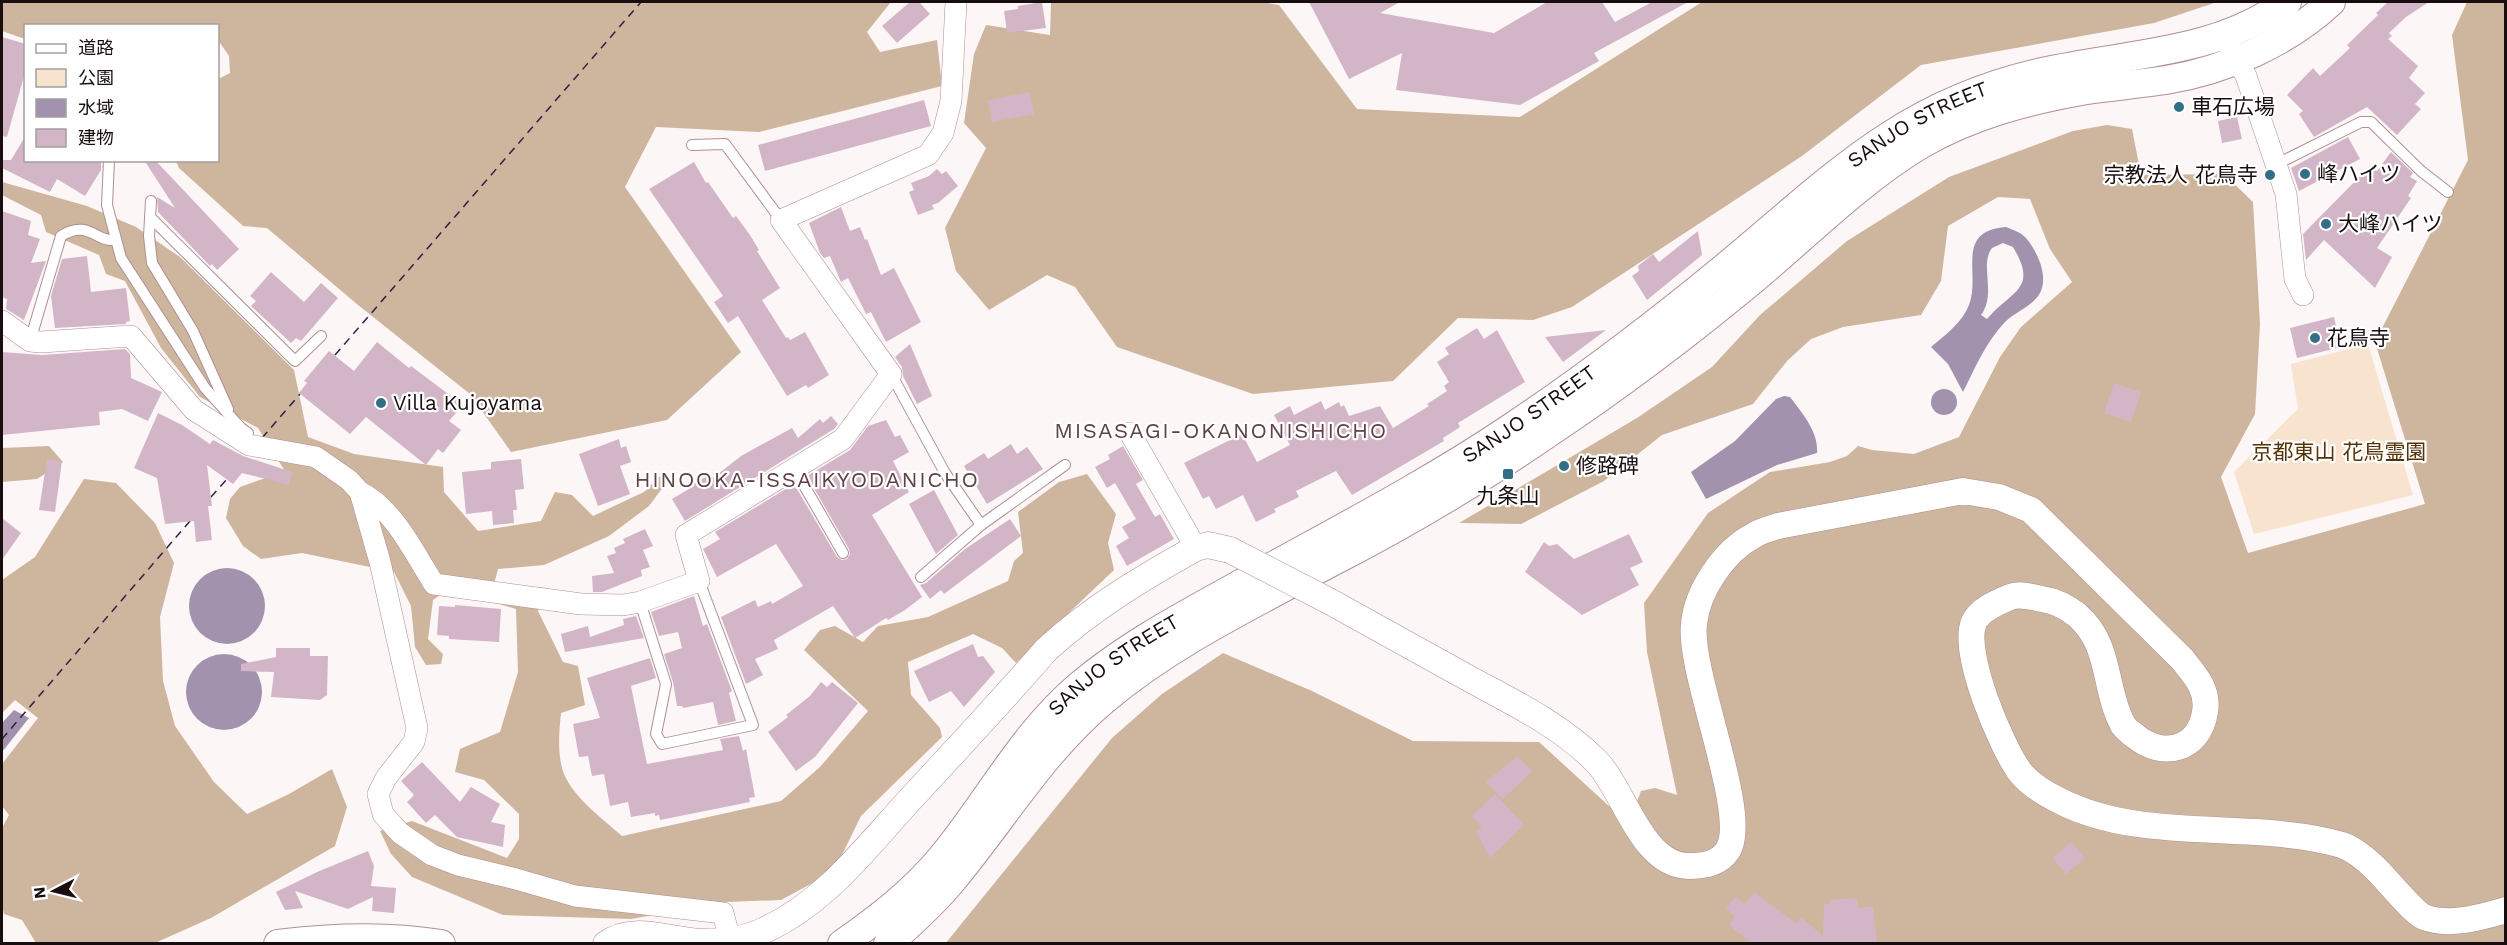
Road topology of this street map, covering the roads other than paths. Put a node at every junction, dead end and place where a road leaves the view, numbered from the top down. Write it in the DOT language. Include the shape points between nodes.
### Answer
graph roads {
  1 [pos="956,2"];
  2 [pos="2286,2"];
  3 [pos="2331,2"];
  4 [pos="2230,48"];
  5 [pos="692,145"];
  6 [pos="109,162"];
  7 [pos="2275,165"];
  8 [pos="2448,192"];
  9 [pos="151,201"];
  10 [pos="150,217"];
  11 [pos="781,219"];
  12 [pos="114,240"];
  13 [pos="2303,296"];
  14 [pos="2,321"];
  15 [pos="321,336"];
  16 [pos="30,341"];
  17 [pos="891,374"];
  18 [pos="233,420"];
  19 [pos="1130,433"];
  20 [pos="274,448"];
  21 [pos="1065,465"];
  22 [pos="794,468"];
  23 [pos="360,492"];
  24 [pos="981,525"];
  25 [pos="1196,548"];
  26 [pos="843,553"];
  27 [pos="921,577"];
  28 [pos="699,581"];
  29 [pos="640,602"];
  30 [pos="2505,910"];
  31 [pos="730,940"];
  32 [pos="278,944"];
  33 [pos="441,944"];
  34 [pos="606,944"];
  35 [pos="842,944"];
  36 [pos="888,944"];
  1 -- 11 [label="street" via="951,101 943,133 928,155"];
  2 -- 4 [label="main road, SANJO STREET"];
  3 -- 4 [label="main road, SANJO STREET" via="2282,37"];
  4 -- 7 [label="street" via="2246,76"];
  4 -- 35 [label="main road, SANJO STREET" via="2162,52 2054,69 2006,80 1920,116 1855,158 1672,310 1511,428 1394,500 1118,655 1075,689 1040,726 942,856 904,897"];
  4 -- 36 [label="main road, SANJO STREET" via="2174,78 2087,90 2007,108 1952,127 1893,162 1747,285 1613,389 1549,433 1411,519 1155,660 1102,701 1062,738 951,882"];
  5 -- 11 [label="lane" via="725,144"];
  6 -- 12 [label="lane" via="107,205"];
  7 -- 8 [label="lane" via="2361,122 2371,122"];
  7 -- 13 [label="street" via="2286,194 2295,279"];
  9 -- 10 [label="lane"];
  10 -- 15 [label="lane" via="295,361"];
  10 -- 18 [label="lane" via="152,263 193,331"];
  11 -- 17 [label="street"];
  12 -- 16 [label="lane" via="90,230 68,231 61,236"];
  12 -- 18 [label="lane" via="121,258 205,388"];
  14 -- 16 [label="street"];
  16 -- 20 [label="street" via="131,336 194,410 249,445"];
  17 -- 22 [label="street" via="843,439"];
  17 -- 24 [label="lane" via="945,473"];
  18 -- 20 [label="lane"];
  19 -- 25 [label="street"];
  20 -- 23 [label="street" via="316,457"];
  21 -- 24 [label="lane"];
  22 -- 26 [label="lane"];
  22 -- 28 [label="street" via="686,535"];
  23 -- 29 [label="street" via="374,498 393,521 434,584 581,603"];
  23 -- 31 [label="street" via="380,562 417,728 414,742 378,794 382,814 399,833 432,855 458,865 575,896 723,914"];
  24 -- 27 [label="lane"];
  25 -- 30 [label="street, bridge" via="1208,545 1230,550 1549,722 1597,762 1648,843 1666,860 1701,866 1716,862 1729,849 1732,832 1730,806 1696,652 1694,624 1700,599 1716,571 1753,535 1778,526 1963,490 1999,497 2031,510 2182,659 2203,686 2205,715 2193,738 2162,750 2145,744 2124,727 2103,653 2089,625 2069,609 2048,600 2016,595 1992,604 1975,621 1970,648 1978,683 2020,772 2045,794 2080,811 2119,820 2259,831 2345,846 2364,856 2422,917 2469,920"];
  25 -- 31 [label="street" via="1119,592 1077,622 841,876 801,910 764,931"];
  28 -- 29 [label="street"];
  28 -- 29 [label="lane" via="753,725 662,744 656,734 666,684"];
  31 -- 34 [label="street" via="703,942 635,934 615,937"];
  32 -- 33 [label="main road" via="351,937 416,939"];
}
